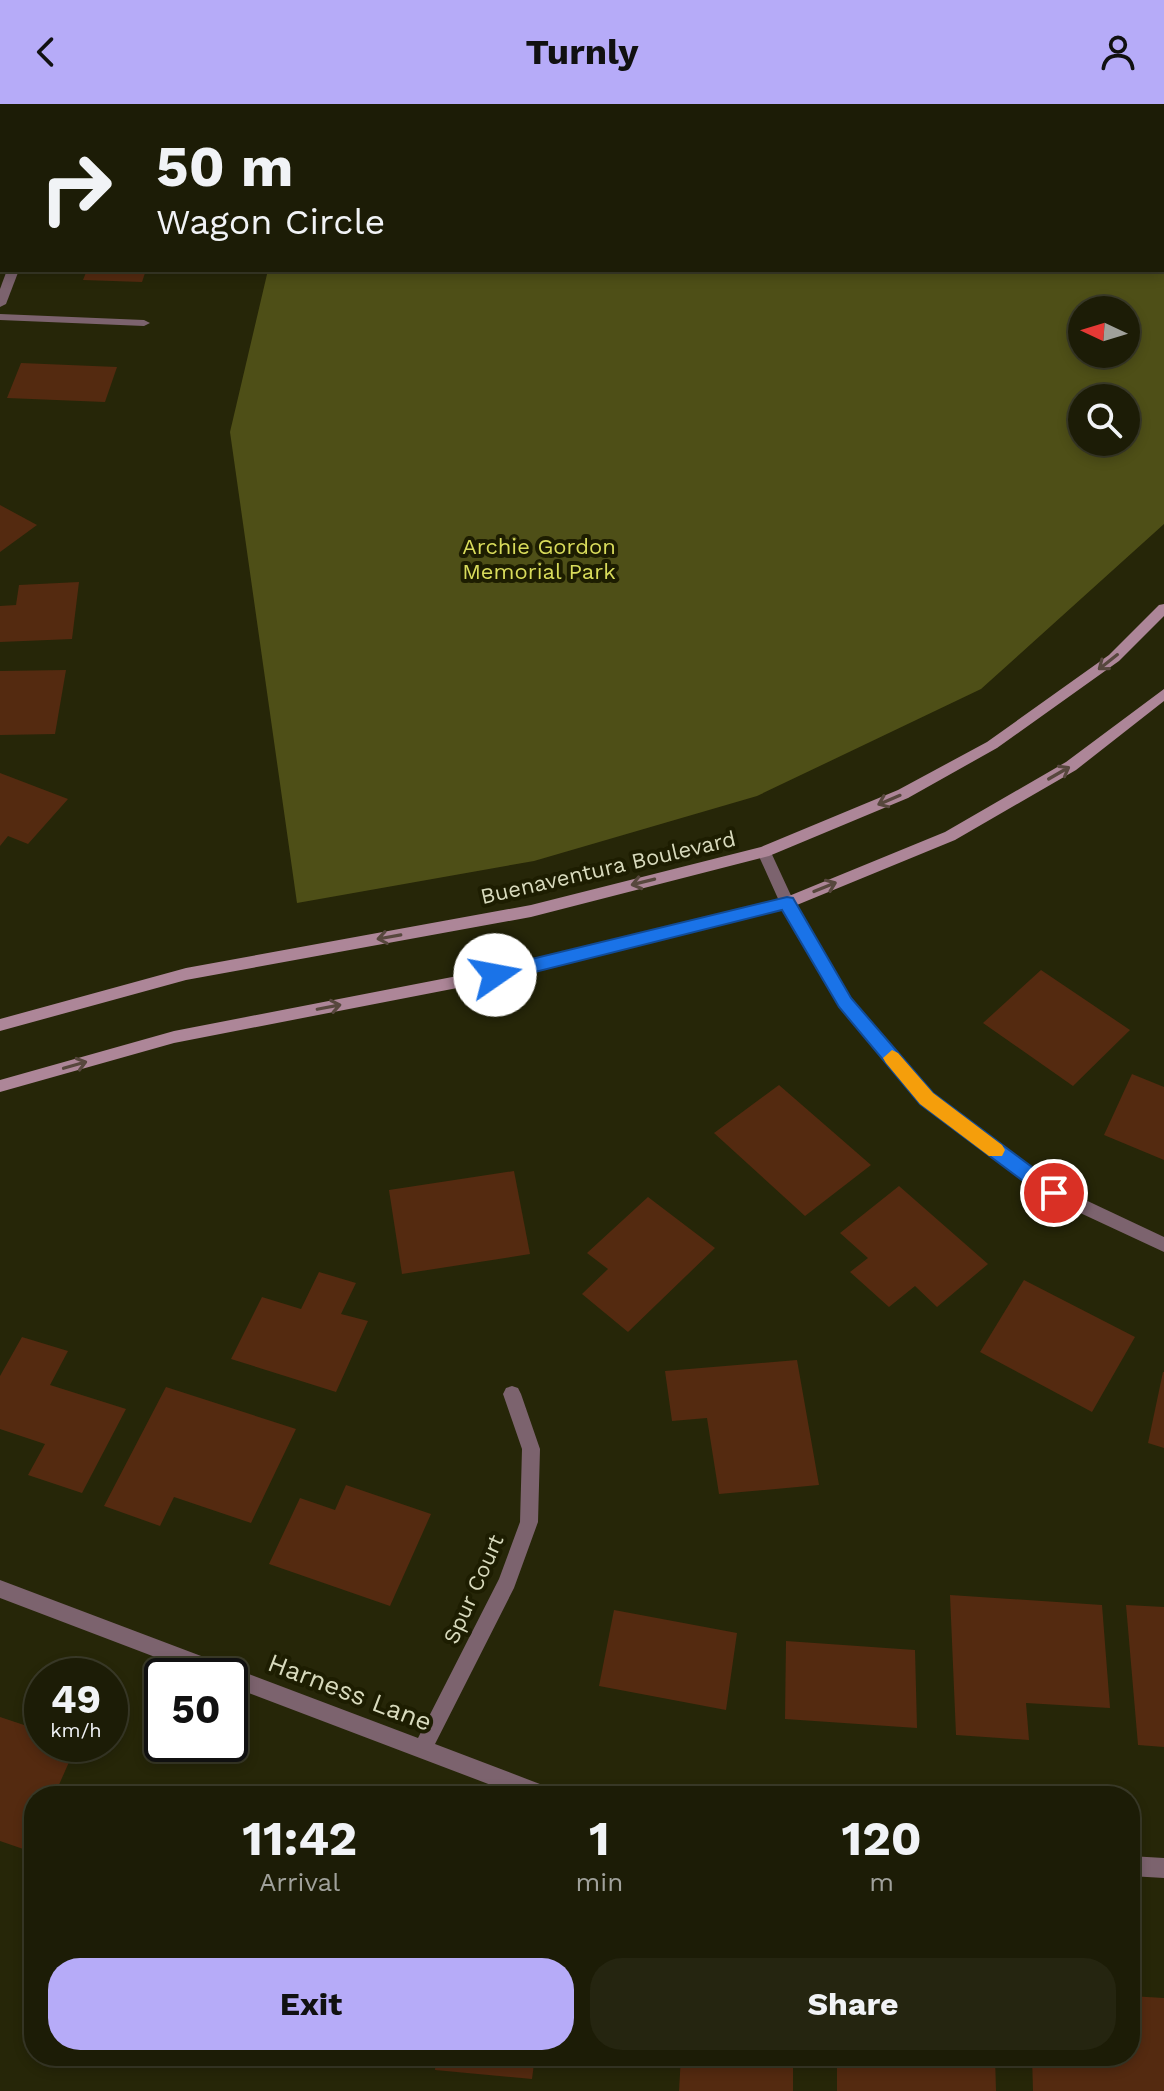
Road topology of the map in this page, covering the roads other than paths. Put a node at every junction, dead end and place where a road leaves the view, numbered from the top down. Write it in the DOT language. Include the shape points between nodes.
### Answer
graph roads {
  1 [pos="12,272"];
  2 [pos="0,304"];
  3 [pos="0,317"];
  4 [pos="144,323"];
  5 [pos="1164,608"];
  6 [pos="1164,694"];
  7 [pos="764,852"];
  8 [pos="787,903"];
  9 [pos="0,1025"];
  10 [pos="0,1086"];
  11 [pos="1164,1245"];
  12 [pos="512,1394"];
  13 [pos="0,1589"];
  14 [pos="422,1750"];
  15 [pos="519,1786"];
  16 [pos="1140,1867"];
  17 [pos="1164,1868"];
  1 -- 2 [label="street"];
  3 -- 4 [label="street"];
  5 -- 7 [label="main road, Buenaventura Boulevard, one-way" via="1114,658 992,745 903,794"];
  8 -- 6 [label="main road, one-way" via="950,836 1071,766"];
  7 -- 8 [label="street"];
  7 -- 9 [label="main road, Buenaventura Boulevard, one-way" via="531,911 186,974"];
  10 -- 8 [label="main road, one-way" via="174,1037 524,969"];
  8 -- 11 [label="street" via="845,1002 926,1098 1054,1193"];
  12 -- 14 [label="street, Spur Court" via="531,1449 529,1522 507,1582"];
  13 -- 14 [label="street, Harness Lane"];
  14 -- 15 [label="street, Harness Lane"];
  16 -- 17 [label="street"];
}
